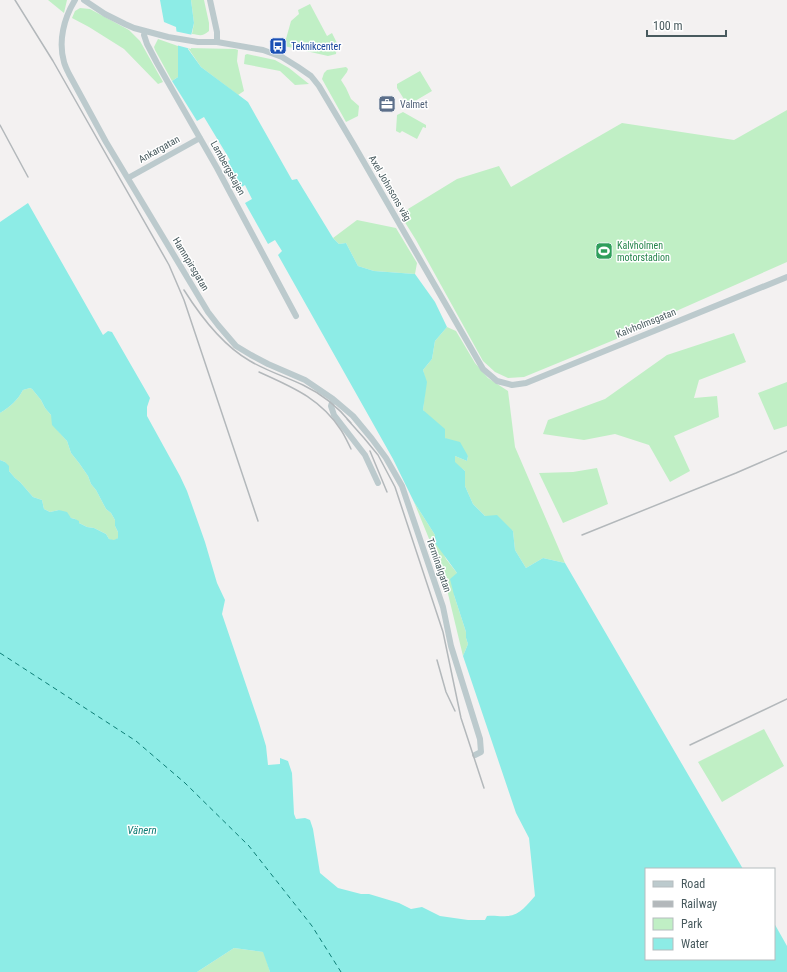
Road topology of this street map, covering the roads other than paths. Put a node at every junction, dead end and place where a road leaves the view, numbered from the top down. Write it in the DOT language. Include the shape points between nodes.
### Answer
graph roads {
  1 [pos="75,0"];
  2 [pos="84,0"];
  3 [pos="210,0"];
  4 [pos="145,31"];
  5 [pos="217,42"];
  6 [pos="200,138"];
  7 [pos="128,178"];
  8 [pos="787,277"];
  9 [pos="296,316"];
  10 [pos="512,385"];
  11 [pos="333,399"];
  12 [pos="378,483"];
  13 [pos="475,755"];
  1 -- 7 [label="street, Hamnpirsgatan" via="63,32 64,62"];
  2 -- 4 [label="street, Axel Johnsons väg" via="125,24"];
  3 -- 5 [label="street"];
  4 -- 5 [label="street, Axel Johnsons väg" via="198,42"];
  4 -- 6 [label="street, Lambergskajen" via="147,44"];
  5 -- 10 [label="street, Axel Johnsons väg" via="263,50 282,57 311,76 484,369 497,381"];
  6 -- 7 [label="street, Ankargatan"];
  6 -- 9 [label="street, Lambergskajen"];
  7 -- 11 [label="street, Hamnpirsgatan" via="208,312 236,346 268,364 305,380"];
  8 -- 10 [label="street, Kalvholmsgatan" via="526,383"];
  11 -- 12 [label="street" via="330,406 334,415 365,455"];
  11 -- 13 [label="street, Terminalgatan" via="353,416 372,439 402,486 443,607 451,646 480,739 481,752"];
}
